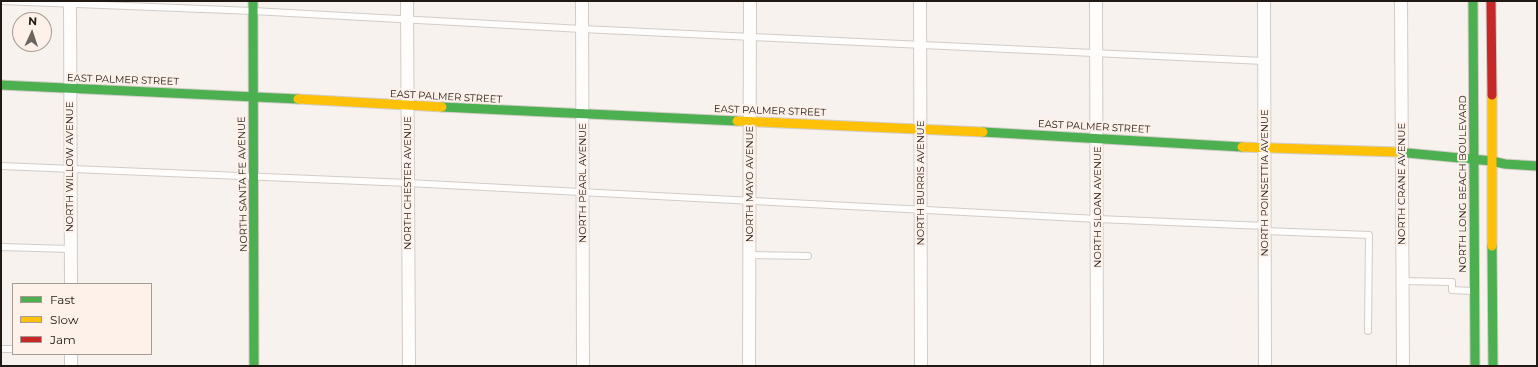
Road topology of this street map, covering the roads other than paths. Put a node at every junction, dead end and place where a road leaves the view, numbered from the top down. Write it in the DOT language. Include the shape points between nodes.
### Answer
graph roads {
  1 [pos="1,1"];
  2 [pos="253,1"];
  3 [pos="407,1"];
  4 [pos="582,1"];
  5 [pos="750,1"];
  6 [pos="920,1"];
  7 [pos="1096,1"];
  8 [pos="1264,1"];
  9 [pos="1401,1"];
  10 [pos="1473,1"];
  11 [pos="1491,1"];
  12 [pos="70,3"];
  13 [pos="252,11"];
  14 [pos="407,19"];
  15 [pos="582,29"];
  16 [pos="750,37"];
  17 [pos="920,45"];
  18 [pos="1097,54"];
  19 [pos="1264,61"];
  20 [pos="1,85"];
  21 [pos="70,90"];
  22 [pos="253,97"];
  23 [pos="408,106"];
  24 [pos="582,115"];
  25 [pos="750,121"];
  26 [pos="921,129"];
  27 [pos="1098,138"];
  28 [pos="1265,148"];
  29 [pos="1401,152"];
  30 [pos="1473,159"];
  31 [pos="1492,161"];
  32 [pos="1,166"];
  33 [pos="1537,166"];
  34 [pos="70,169"];
  35 [pos="254,178"];
  36 [pos="408,183"];
  37 [pos="583,193"];
  38 [pos="750,200"];
  39 [pos="921,209"];
  40 [pos="1098,219"];
  41 [pos="1265,228"];
  42 [pos="1,247"];
  43 [pos="70,249"];
  44 [pos="749,255"];
  45 [pos="808,256"];
  46 [pos="1402,281"];
  47 [pos="70,283"];
  48 [pos="1474,291"];
  49 [pos="1368,331"];
  50 [pos="1,349"];
  51 [pos="12,349"];
  52 [pos="71,355"];
  53 [pos="71,366"];
  54 [pos="254,366"];
  55 [pos="409,366"];
  56 [pos="583,366"];
  57 [pos="749,366"];
  58 [pos="921,366"];
  59 [pos="1097,366"];
  60 [pos="1265,366"];
  61 [pos="1403,366"];
  62 [pos="1475,366"];
  63 [pos="1493,366"];
  1 -- 12 [label="lane"];
  2 -- 13 [label="main road, NORTH SANTA FE AVENUE"];
  3 -- 14 [label="street, NORTH CHESTER AVENUE"];
  4 -- 15 [label="street, NORTH PEARL AVENUE"];
  5 -- 16 [label="street, NORTH MAYO AVENUE"];
  6 -- 17 [label="street, NORTH BURRIS AVENUE"];
  7 -- 18 [label="street, NORTH SLOAN AVENUE"];
  8 -- 19 [label="street, NORTH POINSETTIA AVENUE"];
  9 -- 29 [label="street, NORTH CRANE AVENUE"];
  10 -- 30 [label="main road, NORTH LONG BEACH BOULEVARD"];
  11 -- 31 [label="main road"];
  12 -- 13 [label="lane"];
  12 -- 21 [label="street, NORTH WILLOW AVENUE"];
  13 -- 14 [label="lane"];
  13 -- 22 [label="main road, NORTH SANTA FE AVENUE"];
  14 -- 15 [label="lane"];
  14 -- 23 [label="street, NORTH CHESTER AVENUE"];
  15 -- 16 [label="lane"];
  15 -- 24 [label="street, NORTH PEARL AVENUE"];
  16 -- 17 [label="lane"];
  16 -- 25 [label="street, NORTH MAYO AVENUE"];
  17 -- 18 [label="lane"];
  17 -- 26 [label="street, NORTH BURRIS AVENUE"];
  18 -- 19 [label="lane"];
  18 -- 27 [label="street, NORTH SLOAN AVENUE"];
  19 -- 28 [label="street, NORTH POINSETTIA AVENUE"];
  20 -- 21 [label="main road, EAST PALMER STREET"];
  21 -- 22 [label="main road, EAST PALMER STREET"];
  21 -- 34 [label="street, NORTH WILLOW AVENUE"];
  22 -- 23 [label="main road, EAST PALMER STREET"];
  22 -- 35 [label="main road, NORTH SANTA FE AVENUE"];
  23 -- 24 [label="main road, EAST PALMER STREET"];
  23 -- 36 [label="street, NORTH CHESTER AVENUE"];
  24 -- 25 [label="main road, EAST PALMER STREET"];
  24 -- 37 [label="street, NORTH PEARL AVENUE"];
  25 -- 26 [label="main road, EAST PALMER STREET"];
  25 -- 38 [label="street, NORTH MAYO AVENUE"];
  26 -- 27 [label="main road, EAST PALMER STREET"];
  26 -- 39 [label="street, NORTH BURRIS AVENUE"];
  27 -- 28 [label="main road, EAST PALMER STREET"];
  27 -- 40 [label="street, NORTH SLOAN AVENUE"];
  28 -- 29 [label="main road, EAST PALMER STREET"];
  28 -- 41 [label="street, NORTH POINSETTIA AVENUE"];
  29 -- 30 [label="main road, EAST PALMER STREET"];
  29 -- 46 [label="street, NORTH CRANE AVENUE"];
  30 -- 31 [label="main road, EAST PALMER STREET"];
  30 -- 48 [label="main road, NORTH LONG BEACH BOULEVARD"];
  31 -- 33 [label="main road, EAST PALMER STREET"];
  31 -- 63 [label="main road"];
  32 -- 34 [label="lane"];
  34 -- 35 [label="lane"];
  34 -- 43 [label="street, NORTH WILLOW AVENUE"];
  35 -- 36 [label="lane"];
  35 -- 54 [label="main road, NORTH SANTA FE AVENUE"];
  36 -- 37 [label="lane"];
  36 -- 55 [label="street, NORTH CHESTER AVENUE"];
  37 -- 38 [label="lane"];
  37 -- 56 [label="street, NORTH PEARL AVENUE"];
  38 -- 39 [label="lane"];
  38 -- 44 [label="street, NORTH MAYO AVENUE"];
  39 -- 40 [label="lane"];
  39 -- 58 [label="street, NORTH BURRIS AVENUE"];
  40 -- 41 [label="lane"];
  40 -- 59 [label="street, NORTH SLOAN AVENUE"];
  41 -- 49 [label="lane" via="1370,235"];
  41 -- 60 [label="street, NORTH POINSETTIA AVENUE"];
  42 -- 43 [label="lane"];
  43 -- 47 [label="street, NORTH WILLOW AVENUE"];
  44 -- 45 [label="lane"];
  44 -- 57 [label="street, NORTH MAYO AVENUE"];
  46 -- 48 [label="lane" via="1452,282 1452,290"];
  46 -- 61 [label="street, NORTH CRANE AVENUE"];
  48 -- 62 [label="main road, NORTH LONG BEACH BOULEVARD"];
  50 -- 51 [label="lane"];
  52 -- 53 [label="street"];
}
